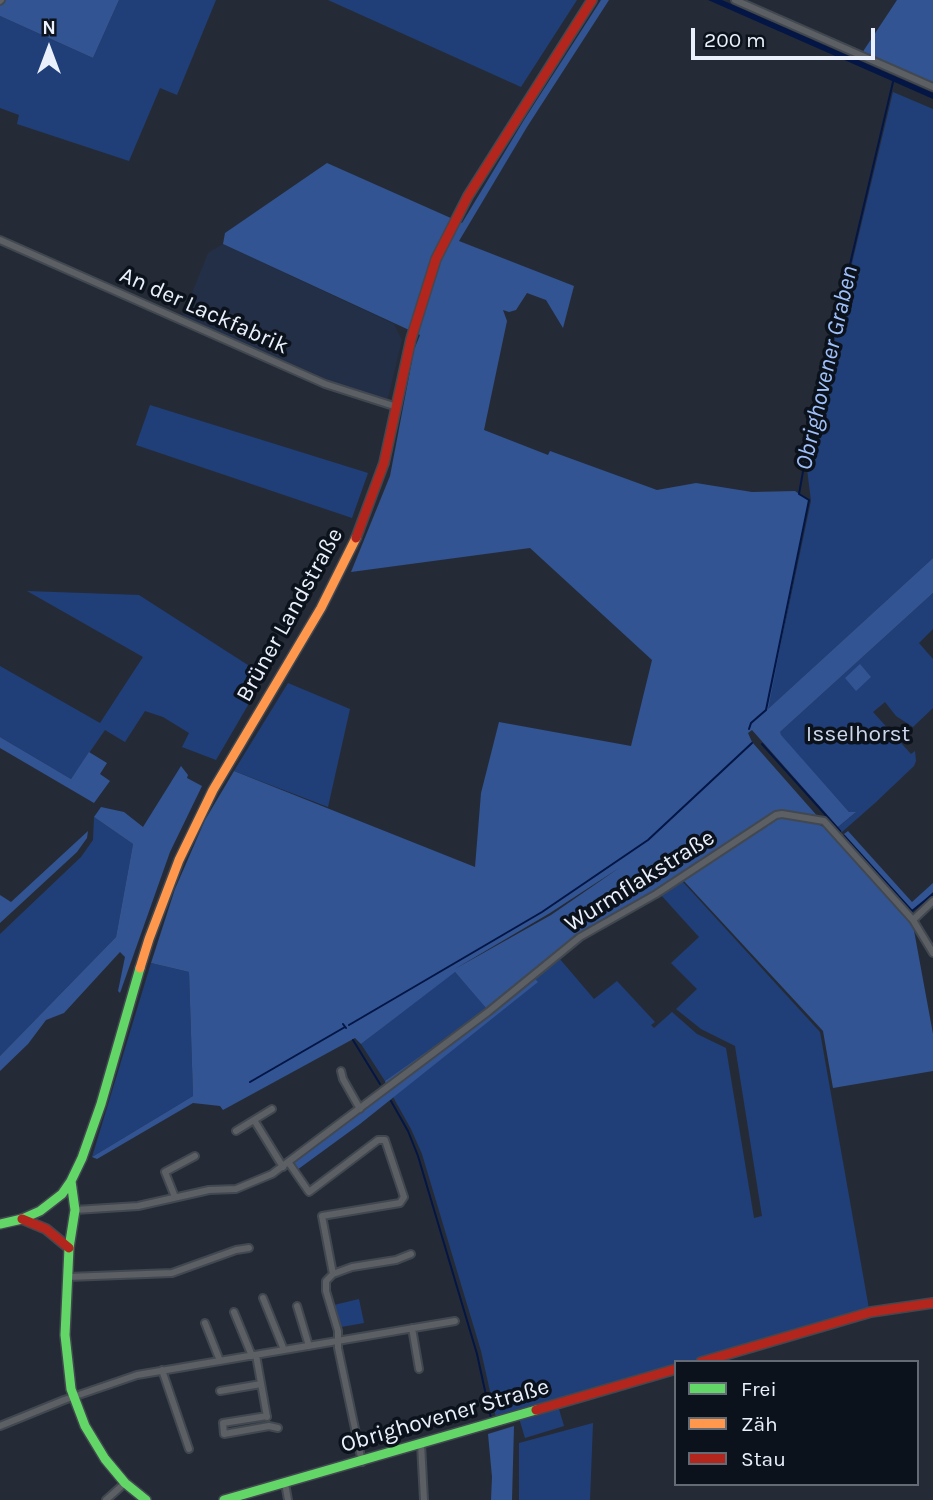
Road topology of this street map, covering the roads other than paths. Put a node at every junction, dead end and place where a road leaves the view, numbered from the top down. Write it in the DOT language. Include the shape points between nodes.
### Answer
graph roads {
  1 [pos="593,0"];
  2 [pos="735,0"];
  3 [pos="933,87"];
  4 [pos="0,240"];
  5 [pos="397,407"];
  6 [pos="933,901"];
  7 [pos="913,920"];
  8 [pos="933,953"];
  9 [pos="341,1071"];
  10 [pos="272,1108"];
  11 [pos="360,1110"];
  12 [pos="254,1120"];
  13 [pos="236,1131"];
  14 [pos="195,1156"];
  15 [pos="286,1165"];
  16 [pos="71,1181"];
  17 [pos="62,1194"];
  18 [pos="175,1197"];
  19 [pos="75,1210"];
  20 [pos="22,1219"];
  21 [pos="0,1224"];
  22 [pos="69,1248"];
  23 [pos="249,1248"];
  24 [pos="411,1254"];
  25 [pos="333,1274"];
  26 [pos="68,1277"];
  27 [pos="263,1298"];
  28 [pos="933,1303"];
  29 [pos="297,1306"];
  30 [pos="234,1312"];
  31 [pos="455,1321"];
  32 [pos="205,1323"];
  33 [pos="412,1328"];
  34 [pos="337,1341"];
  35 [pos="309,1346"];
  36 [pos="284,1350"];
  37 [pos="254,1355"];
  38 [pos="708,1360"];
  39 [pos="220,1361"];
  40 [pos="419,1369"];
  41 [pos="162,1370"];
  42 [pos="674,1370"];
  43 [pos="261,1384"];
  44 [pos="220,1391"];
  45 [pos="74,1397"];
  46 [pos="267,1416"];
  47 [pos="0,1426"];
  48 [pos="269,1426"];
  49 [pos="278,1428"];
  50 [pos="421,1444"];
  51 [pos="189,1449"];
  52 [pos="362,1462"];
  53 [pos="285,1482"];
  54 [pos="125,1483"];
  55 [pos="106,1500"];
  56 [pos="145,1500"];
  57 [pos="224,1500"];
  58 [pos="288,1500"];
  59 [pos="424,1500"];
  1 -- 5 [label="main road, Brüner Landstraße" via="450,228 419,306"];
  2 -- 3 [label="street"];
  4 -- 5 [label="street, An der Lackfabrik" via="325,384"];
  5 -- 16 [label="main road, Brüner Landstraße" via="377,487 348,556 218,779 179,860 149,939 101,1104"];
  6 -- 7 [label="street"];
  7 -- 8 [label="street, Wurmflakstraße"];
  7 -- 11 [label="street, Wurmflakstraße" via="824,821 776,815 656,894 580,937"];
  9 -- 11 [label="street"];
  10 -- 12 [label="street"];
  11 -- 15 [label="street, Wurmflakstraße"];
  12 -- 13 [label="street"];
  12 -- 15 [label="street"];
  14 -- 18 [label="street" via="164,1172"];
  15 -- 18 [label="street, Wurmflakstraße" via="245,1187"];
  15 -- 25 [label="street" via="309,1192 378,1140 385,1140 404,1197 400,1203 322,1216"];
  16 -- 17 [label="main road, Brüner Landstraße"];
  16 -- 19 [label="main road"];
  17 -- 19 [label="main road"];
  17 -- 20 [label="main road, Brüner Landstraße"];
  18 -- 19 [label="street, Wurmflakstraße" via="138,1206"];
  19 -- 22 [label="main road"];
  20 -- 21 [label="main road, Brüner Landstraße"];
  20 -- 22 [label="main road" via="46,1229"];
  22 -- 26 [label="main road"];
  23 -- 26 [label="street" via="172,1273"];
  24 -- 25 [label="street"];
  25 -- 34 [label="street" via="326,1281 326,1291"];
  26 -- 45 [label="main road" via="65,1354"];
  27 -- 36 [label="street"];
  28 -- 38 [label="main road" via="871,1312"];
  29 -- 35 [label="street"];
  30 -- 37 [label="street"];
  31 -- 33 [label="street"];
  32 -- 39 [label="street"];
  33 -- 34 [label="street"];
  33 -- 40 [label="street"];
  34 -- 35 [label="street"];
  34 -- 52 [label="street"];
  35 -- 36 [label="street"];
  36 -- 37 [label="street"];
  37 -- 39 [label="street"];
  37 -- 43 [label="street"];
  39 -- 41 [label="street"];
  41 -- 45 [label="street"];
  41 -- 51 [label="street"];
  42 -- 50 [label="main road, Obrighovener Straße"];
  43 -- 44 [label="street"];
  43 -- 46 [label="street"];
  45 -- 47 [label="street"];
  45 -- 54 [label="main road" via="104,1459"];
  46 -- 48 [label="street"];
  46 -- 48 [label="street" via="223,1423 224,1434"];
  48 -- 49 [label="street"];
  50 -- 52 [label="main road, Obrighovener Straße"];
  50 -- 59 [label="street"];
  52 -- 53 [label="main road, Obrighovener Straße"];
  53 -- 57 [label="main road, Obrighovener Straße"];
  53 -- 58 [label="street"];
  54 -- 55 [label="street"];
  54 -- 56 [label="main road"];
}
